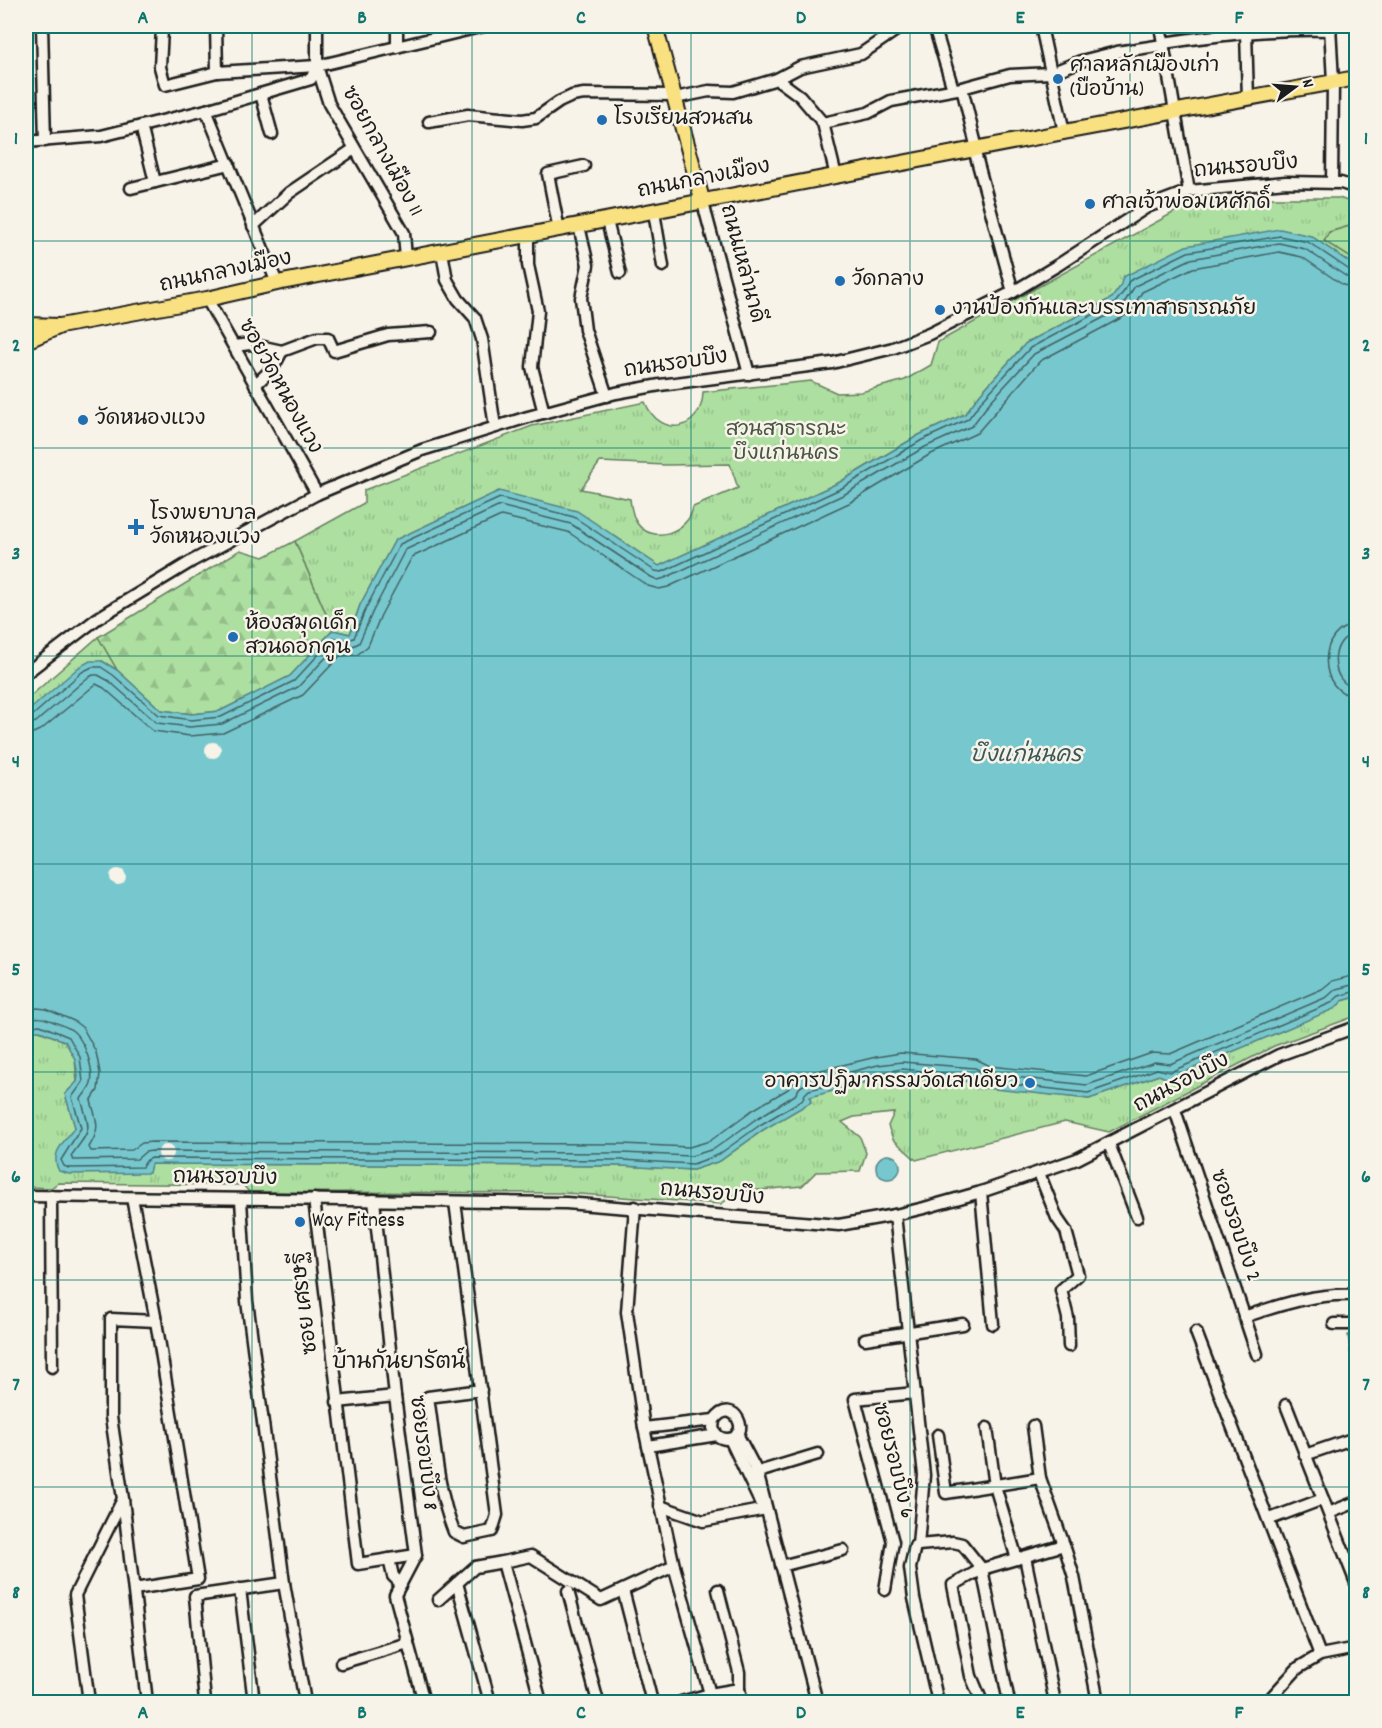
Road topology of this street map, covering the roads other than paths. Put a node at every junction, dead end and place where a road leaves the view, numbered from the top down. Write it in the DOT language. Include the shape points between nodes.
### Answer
graph roads {
  1 [pos="42,26"];
  2 [pos="216,26"];
  3 [pos="317,26"];
  4 [pos="397,26"];
  5 [pos="484,26"];
  6 [pos="656,26"];
  7 [pos="902,26"];
  8 [pos="934,26"];
  9 [pos="1160,26"];
  10 [pos="1331,28"];
  11 [pos="162,29"];
  12 [pos="448,30"];
  13 [pos="1252,30"];
  14 [pos="1042,31"];
  15 [pos="1163,44"];
  16 [pos="397,47"];
  17 [pos="316,66"];
  18 [pos="217,72"];
  19 [pos="1051,73"];
  20 [pos="1356,78"];
  21 [pos="777,79"];
  22 [pos="1333,82"];
  23 [pos="958,89"];
  24 [pos="261,94"];
  25 [pos="674,96"];
  26 [pos="1248,99"];
  27 [pos="206,110"];
  28 [pos="1176,112"];
  29 [pos="429,122"];
  30 [pos="823,123"];
  31 [pos="141,126"];
  32 [pos="1064,132"];
  33 [pos="272,134"];
  34 [pos="45,141"];
  35 [pos="26,142"];
  36 [pos="354,149"];
  37 [pos="976,149"];
  38 [pos="229,164"];
  39 [pos="584,166"];
  40 [pos="836,176"];
  41 [pos="155,182"];
  42 [pos="1332,183"];
  43 [pos="131,188"];
  44 [pos="1356,188"];
  45 [pos="1189,191"];
  46 [pos="703,202"];
  47 [pos="654,212"];
  48 [pos="607,221"];
  49 [pos="253,226"];
  50 [pos="579,226"];
  51 [pos="559,230"];
  52 [pos="528,236"];
  53 [pos="442,252"];
  54 [pos="406,259"];
  55 [pos="663,266"];
  56 [pos="620,273"];
  57 [pos="278,283"];
  58 [pos="1013,292"];
  59 [pos="207,299"];
  60 [pos="26,324"];
  61 [pos="60,326"];
  62 [pos="431,332"];
  63 [pos="26,341"];
  64 [pos="234,346"];
  65 [pos="282,351"];
  66 [pos="748,374"];
  67 [pos="255,385"];
  68 [pos="607,396"];
  69 [pos="544,412"];
  70 [pos="495,427"];
  71 [pos="317,494"];
  72 [pos="26,673"];
  73 [pos="1356,1027"];
  74 [pos="1175,1110"];
  75 [pos="1108,1144"];
  76 [pos="1039,1173"];
  77 [pos="981,1192"];
  78 [pos="26,1196"];
  79 [pos="51,1196"];
  80 [pos="132,1198"];
  81 [pos="314,1199"];
  82 [pos="241,1200"];
  83 [pos="374,1200"];
  84 [pos="455,1202"];
  85 [pos="635,1207"];
  86 [pos="895,1215"];
  87 [pos="1137,1217"];
  88 [pos="1356,1295"];
  89 [pos="1244,1317"];
  90 [pos="156,1321"];
  91 [pos="963,1324"];
  92 [pos="993,1324"];
  93 [pos="1334,1324"];
  94 [pos="1356,1324"];
  95 [pos="1196,1332"];
  96 [pos="910,1333"];
  97 [pos="866,1339"];
  98 [pos="1069,1346"];
  99 [pos="1257,1354"];
  100 [pos="52,1366"];
  101 [pos="481,1390"];
  102 [pos="915,1393"];
  103 [pos="395,1396"];
  104 [pos="337,1402"];
  105 [pos="1286,1405"];
  106 [pos="714,1419"];
  107 [pos="1033,1426"];
  108 [pos="644,1428"];
  109 [pos="987,1428"];
  110 [pos="717,1435"];
  111 [pos="938,1435"];
  112 [pos="734,1437"];
  113 [pos="1349,1440"];
  114 [pos="648,1446"];
  115 [pos="818,1454"];
  116 [pos="1305,1455"];
  117 [pos="753,1473"];
  118 [pos="1040,1478"];
  119 [pos="994,1486"];
  120 [pos="123,1499"];
  121 [pos="1323,1499"];
  122 [pos="1356,1502"];
  123 [pos="660,1506"];
  124 [pos="766,1509"];
  125 [pos="1329,1513"];
  126 [pos="1270,1520"];
  127 [pos="918,1545"];
  128 [pos="1064,1545"];
  129 [pos="843,1550"];
  130 [pos="416,1555"];
  131 [pos="1021,1558"];
  132 [pos="389,1559"];
  133 [pos="503,1562"];
  134 [pos="674,1566"];
  135 [pos="781,1566"];
  136 [pos="982,1569"];
  137 [pos="284,1583"];
  138 [pos="457,1583"];
  139 [pos="1356,1583"];
  140 [pos="401,1584"];
  141 [pos="240,1588"];
  142 [pos="134,1589"];
  143 [pos="623,1590"];
  144 [pos="718,1590"];
  145 [pos="885,1590"];
  146 [pos="568,1591"];
  147 [pos="438,1600"];
  148 [pos="408,1643"];
  149 [pos="1356,1648"];
  150 [pos="1320,1655"];
  151 [pos="341,1663"];
  152 [pos="739,1689"];
  153 [pos="710,1694"];
  154 [pos="89,1702"];
  155 [pos="147,1702"];
  156 [pos="205,1702"];
  157 [pos="254,1702"];
  158 [pos="305,1702"];
  159 [pos="424,1702"];
  160 [pos="490,1702"];
  161 [pos="541,1702"];
  162 [pos="598,1702"];
  163 [pos="652,1702"];
  164 [pos="681,1702"];
  165 [pos="742,1702"];
  166 [pos="817,1702"];
  167 [pos="938,1702"];
  168 [pos="982,1702"];
  169 [pos="1009,1702"];
  170 [pos="1055,1702"];
  171 [pos="1098,1702"];
  172 [pos="1267,1702"];
  1 -- 34 [label="street"];
  2 -- 18 [label="street"];
  3 -- 17 [label="street"];
  4 -- 16 [label="street"];
  5 -- 12 [label="street"];
  6 -- 25 [label="main road, ถนนเหล่านาดี"];
  7 -- 21 [label="street" via="861,54 800,67"];
  8 -- 23 [label="street"];
  9 -- 15 [label="street"];
  10 -- 13 [label="street"];
  10 -- 22 [label="street"];
  11 -- 18 [label="street" via="160,68 165,85"];
  12 -- 16 [label="street"];
  13 -- 15 [label="street"];
  13 -- 26 [label="street"];
  14 -- 19 [label="street"];
  15 -- 19 [label="street" via="1116,51"];
  15 -- 28 [label="street"];
  16 -- 17 [label="street"];
  17 -- 18 [label="street"];
  17 -- 24 [label="street" via="311,79"];
  17 -- 36 [label="street, ซอยกลางเมือง 11" via="329,104"];
  19 -- 23 [label="street" via="1010,75"];
  19 -- 32 [label="street"];
  20 -- 22 [label="main road, ถนนกลางเมือง"];
  21 -- 25 [label="street" via="733,92"];
  21 -- 30 [label="street" via="800,96"];
  22 -- 26 [label="main road, ถนนกลางเมือง"];
  22 -- 42 [label="street"];
  23 -- 30 [label="street" via="891,101 868,113"];
  23 -- 37 [label="street"];
  24 -- 27 [label="street"];
  24 -- 33 [label="street"];
  25 -- 29 [label="street" via="584,94 559,102 536,118 468,115"];
  25 -- 46 [label="main road, ถนนเหล่านาดี"];
  26 -- 28 [label="main road, ถนนกลางเมือง"];
  27 -- 31 [label="street"];
  27 -- 38 [label="street"];
  28 -- 32 [label="main road, ถนนกลางเมือง"];
  28 -- 45 [label="street"];
  30 -- 40 [label="street"];
  31 -- 34 [label="street" via="101,136"];
  31 -- 41 [label="street"];
  32 -- 37 [label="main road, ถนนกลางเมือง"];
  34 -- 35 [label="street"];
  36 -- 49 [label="street" via="289,193"];
  36 -- 54 [label="street, ซอยกลางเมือง 11" via="404,233"];
  37 -- 40 [label="main road, ถนนกลางเมือง"];
  37 -- 58 [label="street"];
  38 -- 41 [label="street"];
  38 -- 49 [label="street"];
  39 -- 51 [label="street" via="548,174"];
  40 -- 46 [label="main road, ถนนกลางเมือง"];
  41 -- 43 [label="street"];
  42 -- 44 [label="street, ถนนรอบบึง"];
  42 -- 45 [label="street, ถนนรอบบึง" via="1286,182"];
  45 -- 58 [label="street, ถนนรอบบึง" via="1147,207"];
  46 -- 47 [label="main road, ถนนกลางเมือง"];
  46 -- 66 [label="street, ถนนเหล่านาดี"];
  47 -- 48 [label="main road, ถนนกลางเมือง"];
  47 -- 55 [label="street"];
  48 -- 50 [label="main road, ถนนกลางเมือง"];
  48 -- 56 [label="street"];
  49 -- 57 [label="street"];
  50 -- 51 [label="main road, ถนนกลางเมือง"];
  50 -- 68 [label="street" via="588,265 581,298 585,330"];
  51 -- 52 [label="main road, ถนนกลางเมือง"];
  52 -- 53 [label="main road, ถนนกลางเมือง"];
  52 -- 69 [label="street" via="528,266 538,311 532,367"];
  53 -- 54 [label="main road, ถนนกลางเมือง"];
  53 -- 70 [label="street" via="447,280 475,318 482,339"];
  54 -- 57 [label="main road, ถนนกลางเมือง"];
  57 -- 59 [label="main road, ถนนกลางเมือง"];
  58 -- 66 [label="street, ถนนรอบบึง" via="894,348 832,363"];
  59 -- 61 [label="main road, ถนนกลางเมือง"];
  59 -- 64 [label="street, ซอยวัดหนองแวง"];
  60 -- 61 [label="main road, ถนนกลางเมือง"];
  61 -- 63 [label="main road, ถนนกลางเมือง"];
  62 -- 65 [label="street" via="388,335 334,351 328,338 317,338"];
  64 -- 65 [label="street" via="250,344"];
  64 -- 67 [label="street, ซอยวัดหนองแวง"];
  65 -- 67 [label="street" via="273,368"];
  66 -- 68 [label="street, ถนนรอบบึง"];
  67 -- 71 [label="street, ซอยวัดหนองแวง"];
  68 -- 69 [label="street, ถนนรอบบึง"];
  69 -- 70 [label="street, ถนนรอบบึง"];
  70 -- 71 [label="street, ถนนรอบบึง" via="422,450"];
  71 -- 72 [label="street, ถนนรอบบึง" via="192,561 98,618"];
  73 -- 74 [label="street, ถนนรอบบึง" via="1279,1055"];
  74 -- 75 [label="street, ถนนรอบบึง"];
  74 -- 89 [label="street, ซอยรอบบึง 2"];
  75 -- 76 [label="street, ถนนรอบบึง"];
  75 -- 87 [label="street"];
  76 -- 77 [label="street, ถนนรอบบึง"];
  76 -- 98 [label="street" via="1066,1231 1078,1275 1061,1290"];
  77 -- 86 [label="street, ถนนรอบบึง"];
  77 -- 92 [label="street"];
  78 -- 79 [label="street, ถนนรอบบึง"];
  79 -- 80 [label="street, ถนนรอบบึง"];
  79 -- 100 [label="street"];
  80 -- 82 [label="street, ถนนรอบบึง"];
  80 -- 90 [label="street"];
  81 -- 82 [label="street, ถนนรอบบึง"];
  81 -- 83 [label="street, ถนนรอบบึง"];
  81 -- 104 [label="street, ซอย เศรษฐี"];
  82 -- 137 [label="street" via="246,1301"];
  83 -- 84 [label="street, ถนนรอบบึง"];
  83 -- 103 [label="street, ซอยรอบบึง 8"];
  84 -- 85 [label="street, ถนนรอบบึง"];
  84 -- 101 [label="street"];
  85 -- 86 [label="street, ถนนรอบบึง" via="839,1225"];
  85 -- 108 [label="street" via="627,1312"];
  86 -- 96 [label="street, ซอยรอบบึง 6"];
  88 -- 89 [label="street" via="1330,1294"];
  89 -- 99 [label="street, ซอยรอบบึง 2"];
  90 -- 120 [label="street" via="111,1319 111,1417"];
  90 -- 142 [label="street" via="198,1579"];
  91 -- 96 [label="street"];
  93 -- 94 [label="street"];
  95 -- 126 [label="street"];
  96 -- 97 [label="street"];
  96 -- 102 [label="street, ซอยรอบบึง 6"];
  101 -- 101 [label="street" via="497,1520 492,1530 464,1537 454,1532 447,1517 428,1397"];
  102 -- 127 [label="street" via="924,1475"];
  102 -- 145 [label="street, ซอยรอบบึง 6" via="855,1400 893,1542"];
  103 -- 104 [label="street"];
  103 -- 130 [label="street, ซอยรอบบึง 8"];
  104 -- 132 [label="street, ซอย เศรษฐี" via="358,1564"];
  105 -- 116 [label="street"];
  106 -- 108 [label="street"];
  106 -- 110 [label="street"];
  106 -- 112 [label="street" via="725,1412 734,1414 740,1421 740,1430"];
  107 -- 118 [label="street"];
  108 -- 114 [label="street"];
  109 -- 119 [label="street"];
  110 -- 112 [label="street" via="725,1439"];
  110 -- 114 [label="street"];
  111 -- 119 [label="street" via="946,1493"];
  112 -- 117 [label="street"];
  113 -- 116 [label="street"];
  114 -- 123 [label="street"];
  115 -- 117 [label="street"];
  116 -- 121 [label="street"];
  117 -- 124 [label="street" via="759,1501"];
  118 -- 119 [label="street"];
  118 -- 128 [label="street"];
  119 -- 131 [label="street"];
  120 -- 142 [label="street"];
  120 -- 154 [label="street" via="75,1595"];
  121 -- 125 [label="street"];
  121 -- 126 [label="street"];
  122 -- 125 [label="street"];
  123 -- 124 [label="street" via="703,1521"];
  123 -- 134 [label="street"];
  124 -- 135 [label="street"];
  125 -- 139 [label="street"];
  126 -- 150 [label="street"];
  127 -- 136 [label="street" via="962,1544"];
  127 -- 167 [label="street" via="910,1568"];
  128 -- 131 [label="street"];
  128 -- 171 [label="street" via="1074,1576"];
  129 -- 135 [label="street"];
  130 -- 132 [label="street"];
  130 -- 140 [label="street"];
  131 -- 136 [label="street"];
  131 -- 170 [label="street"];
  132 -- 140 [label="street" via="393,1576"];
  133 -- 138 [label="street" via="475,1567"];
  133 -- 143 [label="street" via="531,1556 601,1600"];
  133 -- 161 [label="street"];
  134 -- 143 [label="street"];
  134 -- 153 [label="street"];
  135 -- 166 [label="street"];
  136 -- 168 [label="street" via="953,1586 972,1676"];
  136 -- 169 [label="street"];
  137 -- 141 [label="street"];
  137 -- 158 [label="street"];
  138 -- 147 [label="street"];
  138 -- 160 [label="street"];
  140 -- 148 [label="street" via="395,1595"];
  141 -- 156 [label="street" via="195,1596"];
  141 -- 157 [label="street"];
  142 -- 155 [label="street"];
  143 -- 163 [label="street"];
  144 -- 152 [label="street" via="739,1672"];
  146 -- 162 [label="street"];
  148 -- 151 [label="street"];
  148 -- 159 [label="street"];
  149 -- 150 [label="street"];
  150 -- 172 [label="street" via="1298,1668"];
  152 -- 153 [label="street"];
  152 -- 165 [label="street"];
  153 -- 164 [label="street"];
}
